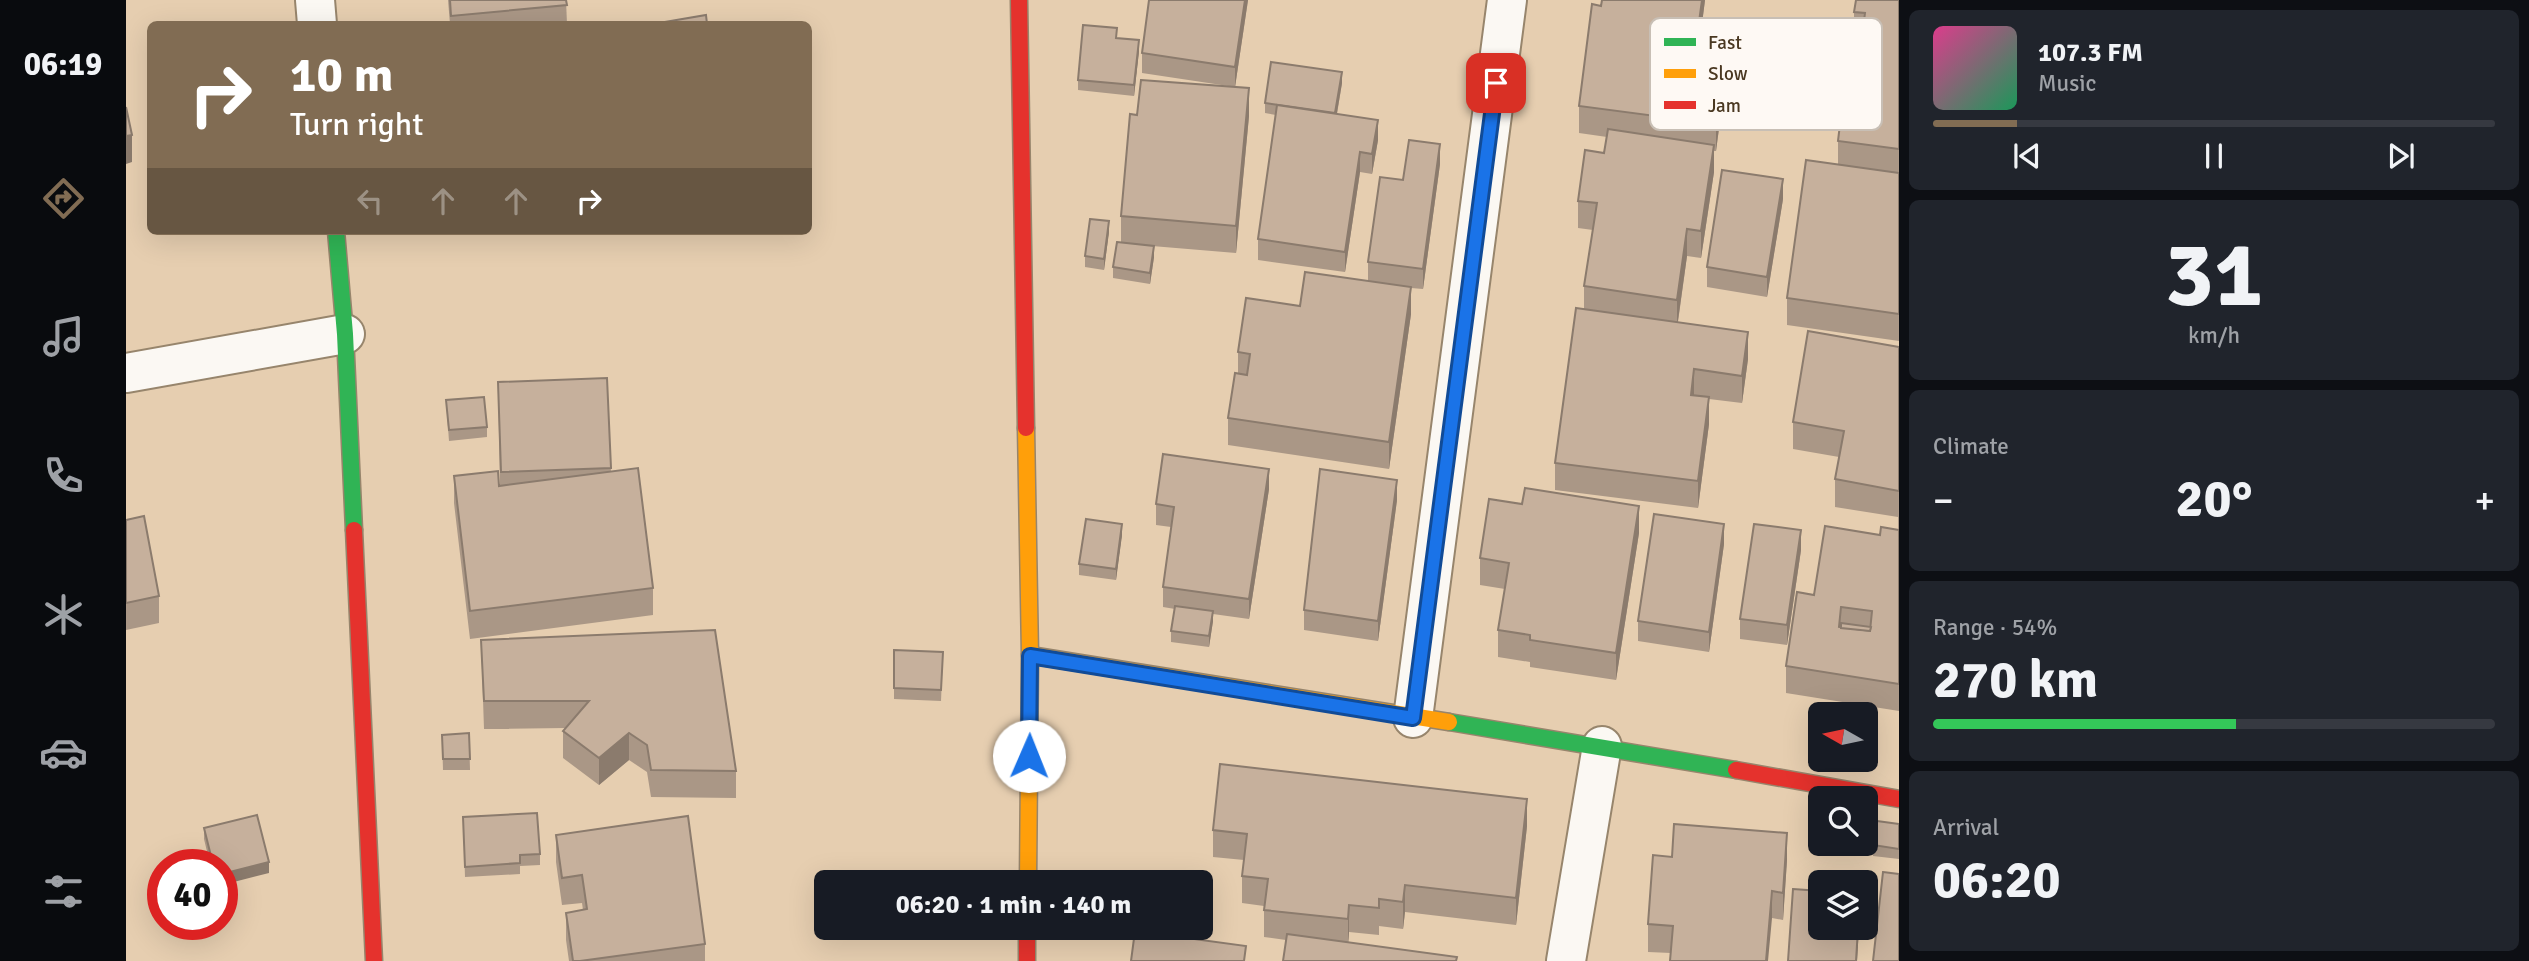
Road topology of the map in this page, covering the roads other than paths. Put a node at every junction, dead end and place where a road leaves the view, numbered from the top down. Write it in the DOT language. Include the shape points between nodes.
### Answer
graph roads {
  1 [pos="315,0"];
  2 [pos="1019,0"];
  3 [pos="1507,0"];
  4 [pos="317,21"];
  5 [pos="336,235"];
  6 [pos="345,334"];
  7 [pos="126,373"];
  8 [pos="1030,656"];
  9 [pos="1413,718"];
  10 [pos="1602,746"];
  11 [pos="1899,799"];
  12 [pos="1028,870"];
  13 [pos="1027,940"];
  14 [pos="374,961"];
  15 [pos="1027,961"];
  16 [pos="1566,961"];
  1 -- 4 [label="street"];
  2 -- 8 [label="street"];
  3 -- 9 [label="street"];
  5 -- 6 [label="street"];
  6 -- 7 [label="street"];
  6 -- 14 [label="street"];
  8 -- 9 [label="street"];
  8 -- 12 [label="street"];
  9 -- 10 [label="street"];
  10 -- 11 [label="street"];
  10 -- 16 [label="street"];
  13 -- 15 [label="street"];
}
